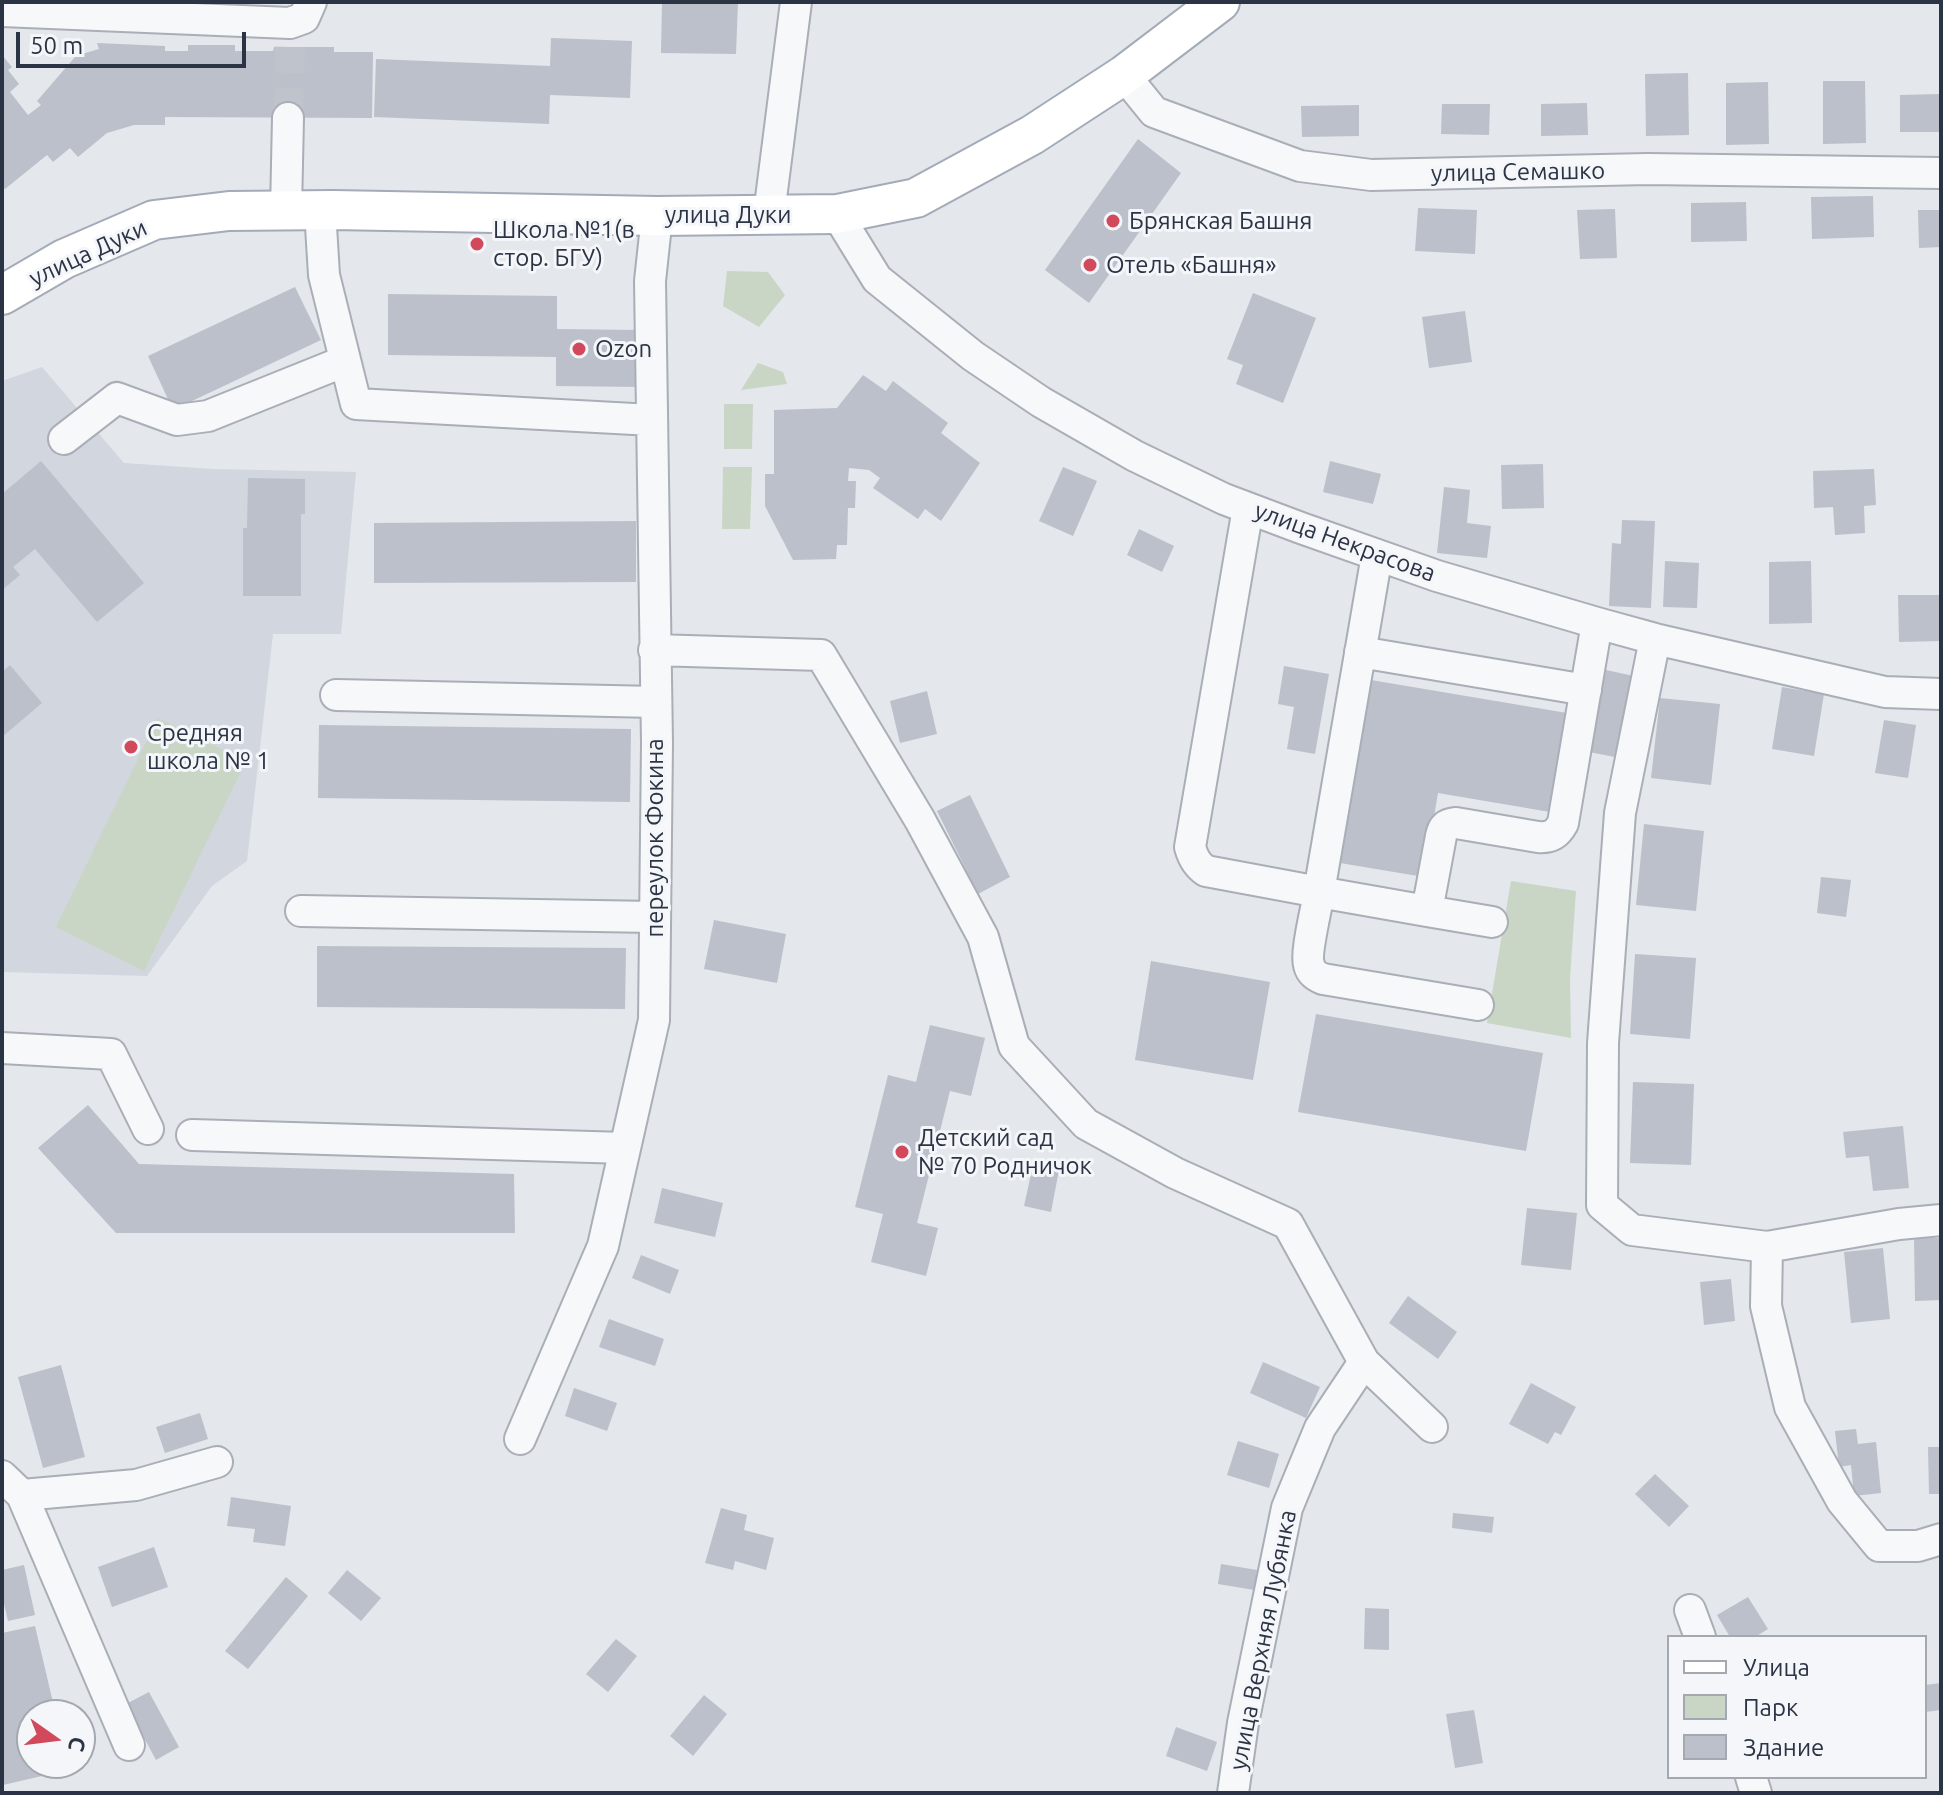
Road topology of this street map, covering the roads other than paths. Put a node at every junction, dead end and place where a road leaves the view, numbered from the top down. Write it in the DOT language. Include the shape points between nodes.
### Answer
graph roads {
  1 [pos="796,2"];
  2 [pos="1220,2"];
  3 [pos="2,11"];
  4 [pos="297,24"];
  5 [pos="1124,75"];
  6 [pos="288,118"];
  7 [pos="1941,173"];
  8 [pos="303,210"];
  9 [pos="769,214"];
  10 [pos="837,214"];
  11 [pos="657,216"];
  12 [pos="2,295"];
  13 [pos="345,361"];
  14 [pos="652,420"];
  15 [pos="64,439"];
  16 [pos="1248,508"];
  17 [pos="1377,555"];
  18 [pos="1597,623"];
  19 [pos="1655,639"];
  20 [pos="654,650"];
  21 [pos="1360,652"];
  22 [pos="1586,690"];
  23 [pos="1941,694"];
  24 [pos="336,695"];
  25 [pos="656,702"];
  26 [pos="1319,892"];
  27 [pos="301,911"];
  28 [pos="1427,911"];
  29 [pos="655,917"];
  30 [pos="1492,922"];
  31 [pos="1478,1005"];
  32 [pos="2,1048"];
  33 [pos="148,1129"];
  34 [pos="192,1135"];
  35 [pos="625,1148"];
  36 [pos="1941,1220"];
  37 [pos="1767,1247"];
  38 [pos="1364,1362"];
  39 [pos="1432,1427"];
  40 [pos="520,1439"];
  41 [pos="217,1462"];
  42 [pos="12,1485"];
  43 [pos="1941,1539"];
  44 [pos="129,1745"];
  45 [pos="1233,1793"];
  1 -- 9 [label="street"];
  2 -- 5 [label="main road, улица Дуки"];
  3 -- 4 [label="street"];
  5 -- 7 [label="street, улица Семашко" via="1154,112 1300,166 1371,175 1648,169"];
  5 -- 10 [label="main road, улица Дуки" via="1032,135 916,198"];
  6 -- 8 [label="street"];
  8 -- 11 [label="main road, улица Дуки"];
  8 -- 12 [label="main road, улица Дуки" via="154,220 64,259"];
  8 -- 13 [label="street"];
  9 -- 10 [label="main road, улица Дуки"];
  9 -- 11 [label="main road, улица Дуки"];
  10 -- 16 [label="street, улица Некрасова" via="877,279 973,356 1135,456"];
  11 -- 14 [label="street, переулок Фокина" via="650,281"];
  13 -- 14 [label="street" via="356,404"];
  13 -- 15 [label="street" via="208,416 177,420 117,398"];
  14 -- 20 [label="street, переулок Фокина"];
  16 -- 17 [label="street, улица Некрасова"];
  16 -- 26 [label="street" via="1190,847 1206,871"];
  17 -- 18 [label="street, улица Некрасова"];
  17 -- 21 [label="street"];
  18 -- 19 [label="street, улица Некрасова"];
  18 -- 22 [label="street"];
  19 -- 23 [label="street, улица Некрасова" via="1885,692"];
  19 -- 37 [label="street" via="1620,813 1603,1043 1602,1205 1632,1230"];
  20 -- 25 [label="street, переулок Фокина"];
  20 -- 38 [label="street" via="821,655 983,937 1014,1046 1086,1124 1175,1173 1288,1224"];
  21 -- 22 [label="street"];
  21 -- 26 [label="street"];
  22 -- 28 [label="street" via="1559,830 1547,838 1446,825"];
  24 -- 25 [label="street"];
  25 -- 29 [label="street, переулок Фокина"];
  26 -- 28 [label="street"];
  26 -- 31 [label="street" via="1308,958 1316,976"];
  27 -- 29 [label="street"];
  28 -- 30 [label="street"];
  29 -- 35 [label="street, переулок Фокина" via="654,1020"];
  32 -- 33 [label="street" via="111,1054"];
  34 -- 35 [label="street"];
  35 -- 40 [label="street, переулок Фокина" via="603,1246"];
  36 -- 37 [label="street"];
  37 -- 43 [label="street" via="1766,1306 1790,1407 1842,1501 1879,1546 1918,1546"];
  38 -- 39 [label="street"];
  38 -- 45 [label="street, улица Верхняя Лубянка" via="1320,1428 1287,1508"];
  41 -- 42 [label="street" via="136,1485"];
  42 -- 44 [label="street"];
}
